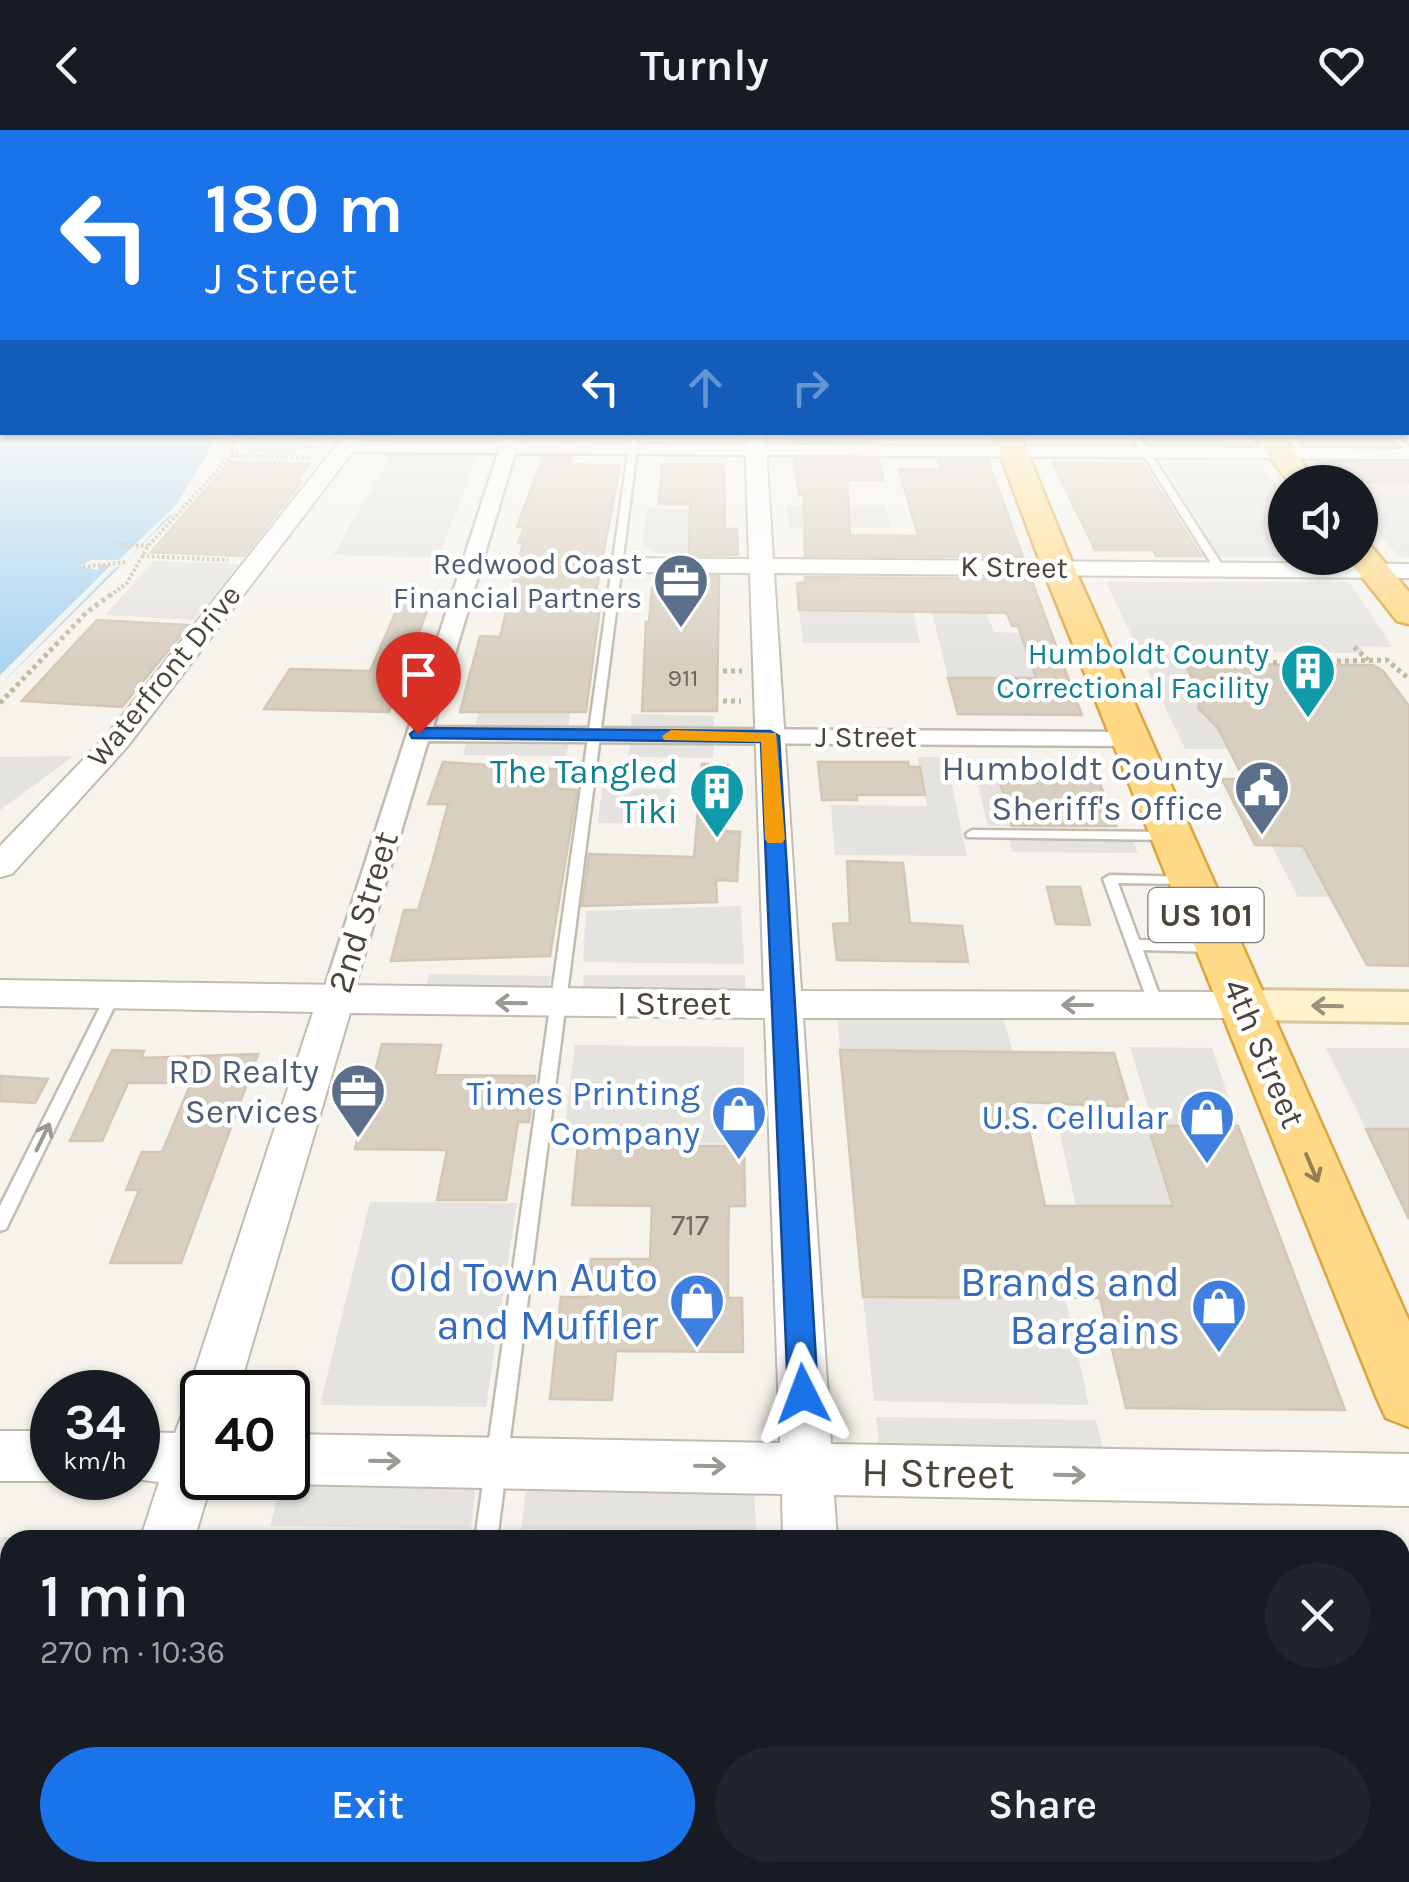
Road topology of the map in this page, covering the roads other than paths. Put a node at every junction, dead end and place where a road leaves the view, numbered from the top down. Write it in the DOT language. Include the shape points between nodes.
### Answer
graph roads {
  1 [pos="304,503"];
  2 [pos="490,503"];
  3 [pos="626,503"];
  4 [pos="758,503"];
  5 [pos="1033,503"];
  6 [pos="1177,503"];
  7 [pos="1378,563"];
  8 [pos="618,564"];
  9 [pos="761,566"];
  10 [pos="1268,566"];
  11 [pos="1058,568"];
  12 [pos="1219,568"];
  13 [pos="1409,570"];
  14 [pos="1378,575"];
  15 [pos="1409,614"];
  16 [pos="418,734"];
  17 [pos="595,735"];
  18 [pos="770,736"];
  19 [pos="1134,739"];
  20 [pos="972,834"];
  21 [pos="1173,836"];
  22 [pos="0,866"];
  23 [pos="1192,880"];
  24 [pos="1134,946"];
  25 [pos="1220,947"];
  26 [pos="0,992"];
  27 [pos="112,994"];
  28 [pos="336,999"];
  29 [pos="784,1003"];
  30 [pos="559,1004"];
  31 [pos="1156,1005"];
  32 [pos="1244,1006"];
  33 [pos="1409,1008"];
  34 [pos="0,1224"];
  35 [pos="220,1370"];
  36 [pos="1409,1396"];
  37 [pos="0,1456"];
  38 [pos="30,1456"];
  39 [pos="310,1460"];
  40 [pos="496,1462"];
  41 [pos="806,1470"];
  42 [pos="1409,1480"];
  43 [pos="181,1500"];
  44 [pos="170,1530"];
  45 [pos="487,1530"];
  46 [pos="809,1530"];
  1 -- 22 [label="street, Waterfront Drive" via="117,741"];
  2 -- 16 [label="street, 2nd Street"];
  3 -- 8 [label="lane"];
  4 -- 9 [label="street"];
  5 -- 11 [label="highway, 4th Street / US 101"];
  6 -- 12 [label="lane"];
  7 -- 13 [label="street, K Street"];
  8 -- 9 [label="street, K Street"];
  8 -- 17 [label="lane"];
  9 -- 11 [label="street, K Street"];
  9 -- 18 [label="street"];
  10 -- 12 [label="street, K Street"];
  11 -- 12 [label="street, K Street"];
  11 -- 19 [label="highway, 4th Street / US 101"];
  14 -- 15 [label="highway"];
  16 -- 17 [label="street, J Street"];
  16 -- 28 [label="street, 2nd Street"];
  17 -- 18 [label="street, J Street"];
  17 -- 30 [label="lane"];
  18 -- 19 [label="street, J Street"];
  18 -- 29 [label="street"];
  19 -- 21 [label="highway, 4th Street / US 101"];
  20 -- 21 [label="lane"];
  21 -- 23 [label="highway, 4th Street / US 101"];
  23 -- 24 [label="lane" via="1110,879"];
  23 -- 25 [label="highway, 4th Street / US 101"];
  24 -- 25 [label="lane"];
  24 -- 31 [label="lane"];
  25 -- 32 [label="highway, 4th Street / US 101"];
  26 -- 27 [label="street, I Street"];
  27 -- 28 [label="street, I Street"];
  34 -- 27 [label="lane, one-way"];
  30 -- 28 [label="street, I Street, one-way"];
  28 -- 35 [label="street, 2nd Street"];
  29 -- 30 [label="street, I Street"];
  31 -- 29 [label="street, I Street, one-way"];
  29 -- 41 [label="street"];
  30 -- 40 [label="lane"];
  31 -- 32 [label="street, I Street"];
  33 -- 32 [label="main road, I Street, one-way"];
  32 -- 36 [label="highway, 4th Street / US 101, one-way"];
  37 -- 38 [label="street"];
  39 -- 40 [label="street, H Street, one-way"];
  40 -- 41 [label="street, H Street, one-way"];
  40 -- 45 [label="lane"];
  41 -- 42 [label="street, H Street, one-way"];
  41 -- 46 [label="street"];
  43 -- 44 [label="street"];
}
